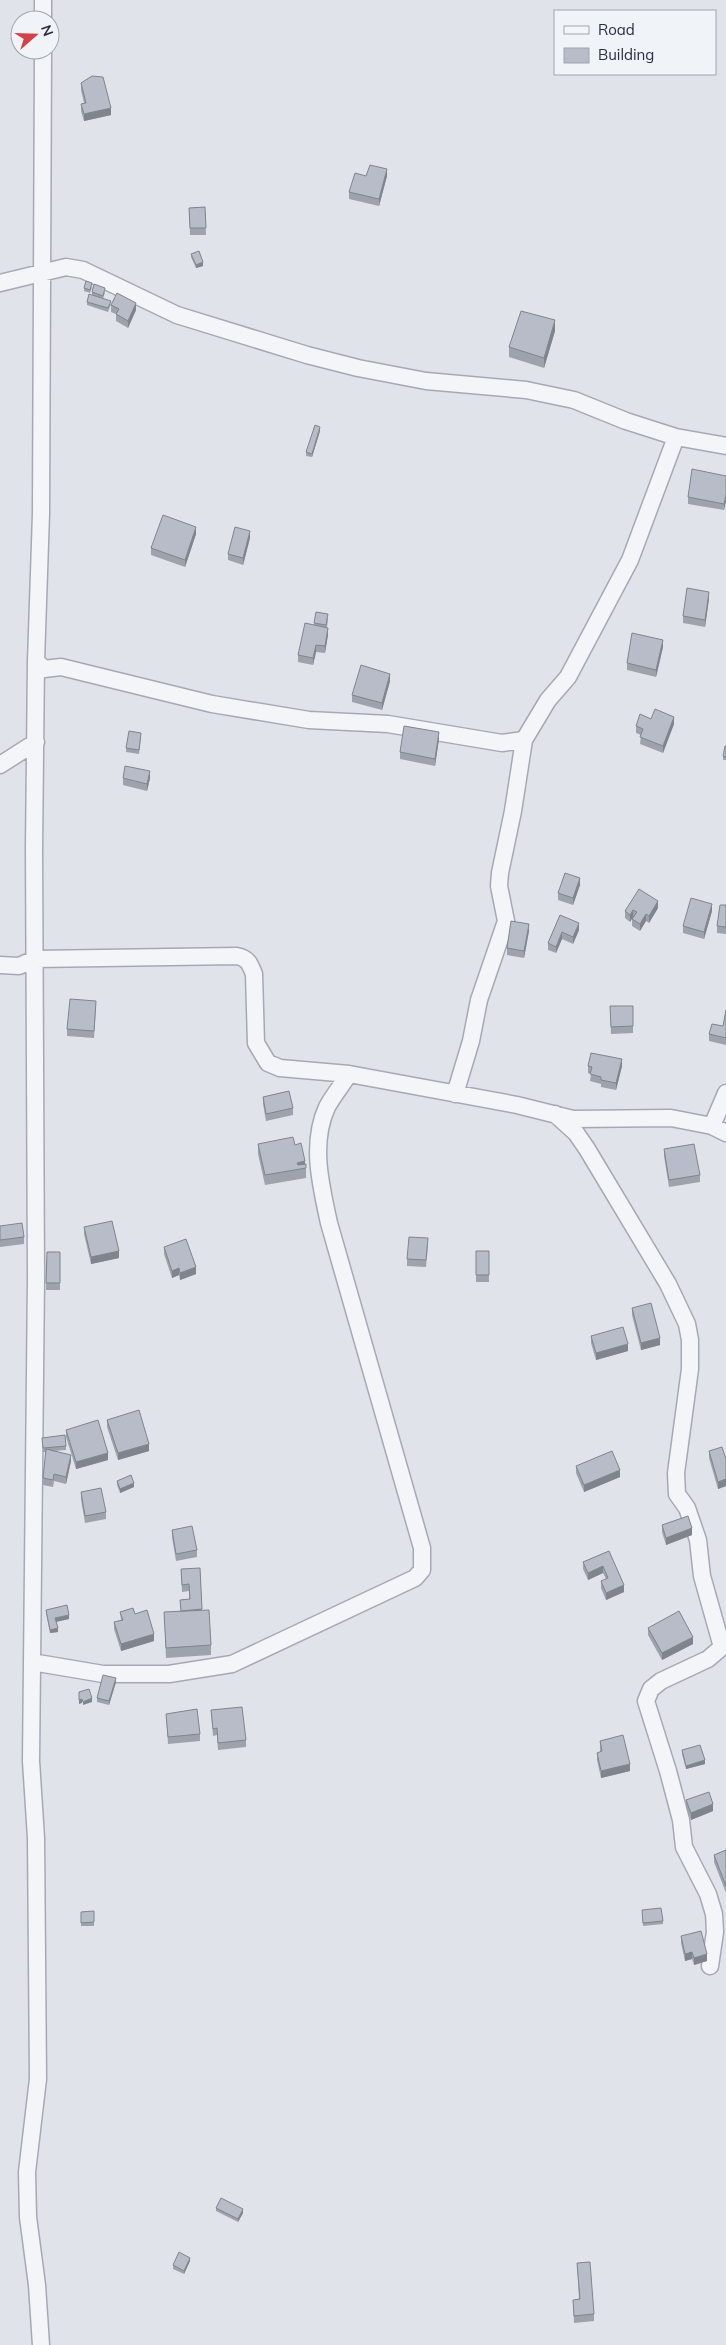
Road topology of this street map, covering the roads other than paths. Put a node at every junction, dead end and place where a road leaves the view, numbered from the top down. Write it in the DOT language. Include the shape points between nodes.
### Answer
graph roads {
  1 [pos="43,60"];
  2 [pos="40,272"];
  3 [pos="0,283"];
  4 [pos="676,437"];
  5 [pos="726,446"];
  6 [pos="36,661"];
  7 [pos="524,740"];
  8 [pos="36,742"];
  9 [pos="0,765"];
  10 [pos="35,959"];
  11 [pos="0,965"];
  12 [pos="349,1074"];
  13 [pos="726,1093"];
  14 [pos="455,1094"];
  15 [pos="555,1114"];
  16 [pos="719,1130"];
  17 [pos="724,1646"];
  18 [pos="32,1662"];
  19 [pos="710,1966"];
  20 [pos="41,2345"];
  1 -- 2 [label="street"];
  2 -- 3 [label="street"];
  2 -- 4 [label="street" via="66,267 83,270 177,315 307,355 426,381 526,390 564,398"];
  2 -- 6 [label="street"];
  4 -- 5 [label="street"];
  4 -- 7 [label="street" via="630,560 568,678 548,700"];
  6 -- 7 [label="street" via="44,669 61,667 212,704 309,720 388,724 502,743"];
  6 -- 8 [label="street"];
  7 -- 14 [label="street" via="500,873 499,886 506,921 479,1000"];
  8 -- 9 [label="street"];
  8 -- 10 [label="street"];
  10 -- 11 [label="street" via="19,966"];
  10 -- 12 [label="street" via="188,955 244,958 254,974 256,1043 268,1063 280,1068"];
  10 -- 18 [label="street"];
  12 -- 14 [label="street"];
  12 -- 18 [label="street" via="327,1107 323,1121 318,1158 321,1183 329,1223 422,1548 422,1570 415,1578 375,1598 232,1664 169,1674 103,1674"];
  13 -- 16 [label="street"];
  14 -- 15 [label="street"];
  15 -- 16 [label="street" via="573,1119 671,1118"];
  15 -- 17 [label="street" via="576,1133 587,1149 668,1284 687,1324 690,1369 676,1473 677,1494 687,1508 698,1540 702,1576"];
  17 -- 19 [label="street" via="708,1659 651,1689 646,1701 681,1820 684,1847 708,1894 714,1914"];
  18 -- 20 [label="street" via="38,2079 27,2172 28,2217"];
}
